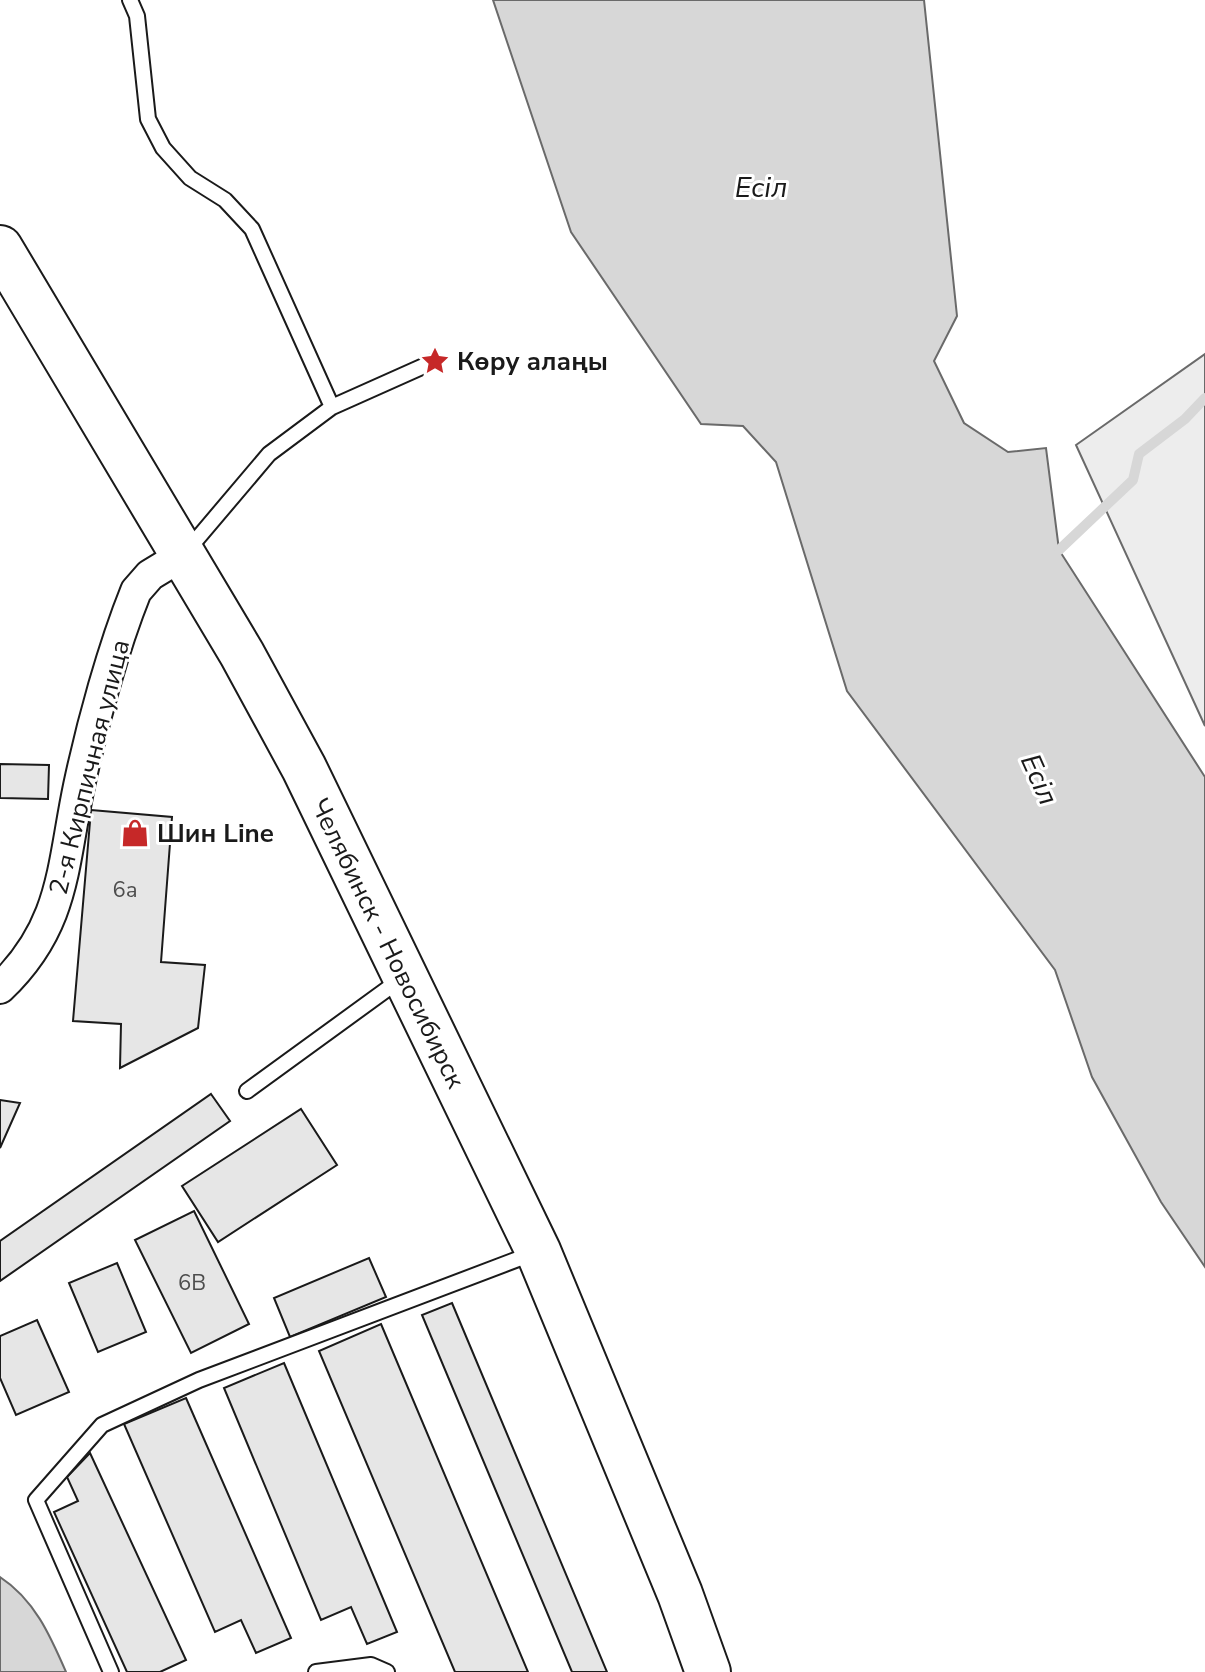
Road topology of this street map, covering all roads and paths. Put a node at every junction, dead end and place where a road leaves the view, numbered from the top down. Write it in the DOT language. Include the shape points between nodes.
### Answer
graph roads {
  1 [pos="130,0"];
  2 [pos="1,250"];
  3 [pos="435,361"];
  4 [pos="332,407"];
  5 [pos="183,555"];
  6 [pos="404,977"];
  7 [pos="0,988"];
  8 [pos="247,1091"];
  9 [pos="538,1251"];
  10 [pos="111,1672"];
  11 [pos="316,1672"];
  12 [pos="387,1672"];
  13 [pos="708,1672"];
  1 -- 4 [label="lane" via="137,16 148,119 163,148 190,178 225,200 252,229"];
  2 -- 5 [label="highway, Челябинск - Новосибирск"];
  3 -- 4 [label="lane"];
  4 -- 5 [label="lane" via="269,454"];
  5 -- 6 [label="highway, Челябинск - Новосибирск" via="304,768"];
  5 -- 7 [label="street, 2-я Кирпичная улица" via="150,575 136,591 79,786 66,873 52,915 23,966"];
  6 -- 8 [label="lane"];
  6 -- 9 [label="highway, Челябинск - Новосибирск"];
  9 -- 10 [label="lane" via="199,1380 102,1425 36,1500"];
  9 -- 13 [label="highway, Челябинск - Новосибирск"];
  11 -- 12 [label="lane" via="371,1665"];
}
